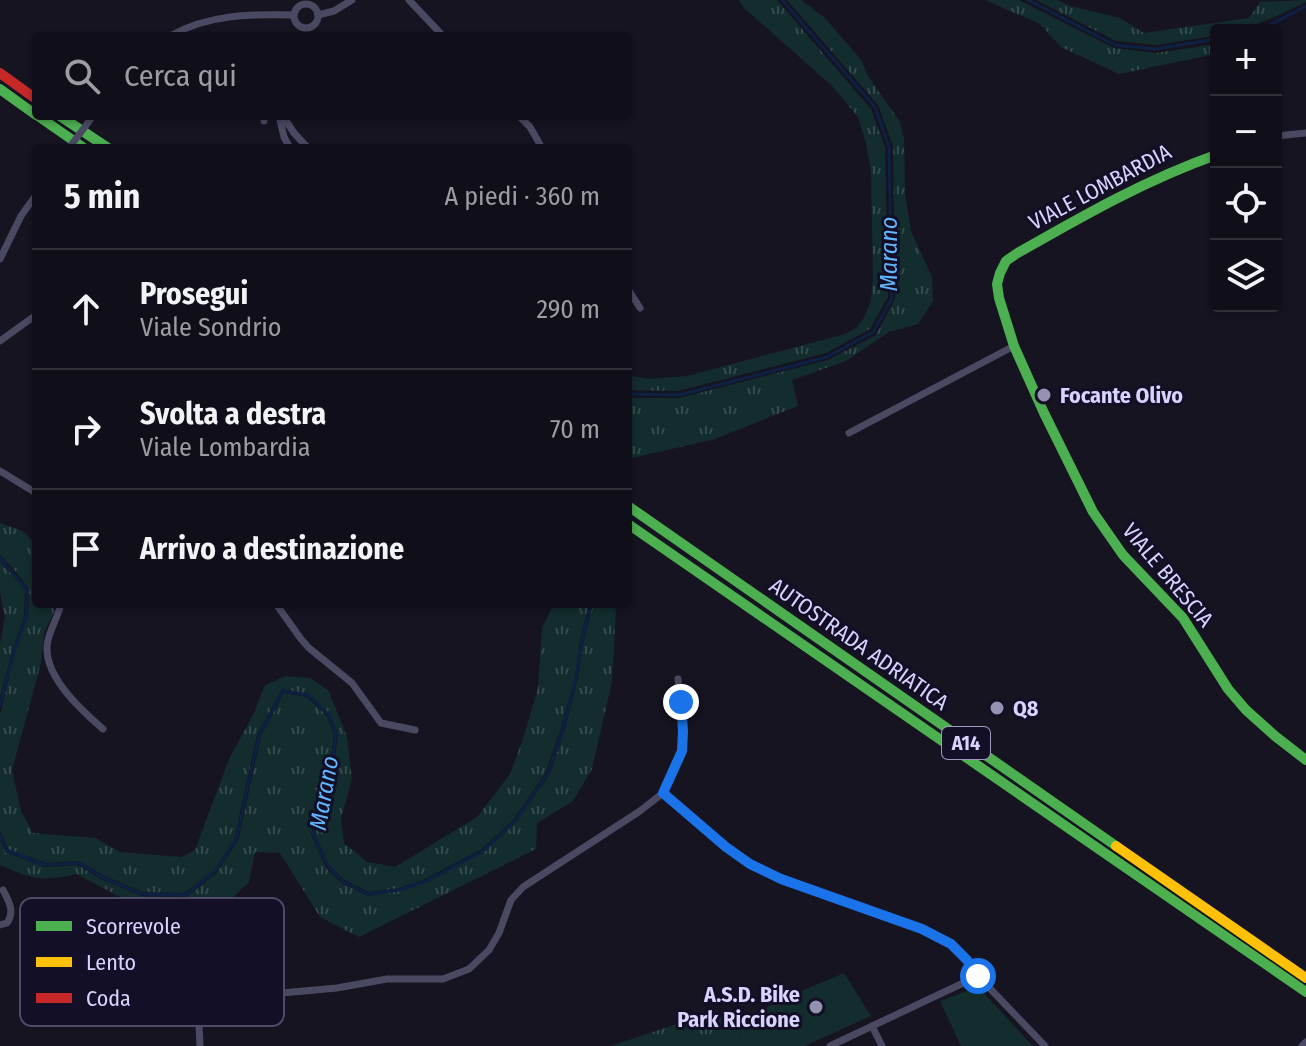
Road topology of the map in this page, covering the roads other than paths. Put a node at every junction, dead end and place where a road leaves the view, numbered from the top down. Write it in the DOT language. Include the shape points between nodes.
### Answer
graph roads {
  1 [pos="352,0"];
  2 [pos="409,0"];
  3 [pos="307,2"];
  4 [pos="294,15"];
  5 [pos="318,15"];
  6 [pos="178,32"];
  7 [pos="308,32"];
  8 [pos="439,32"];
  9 [pos="0,73"];
  10 [pos="0,89"];
  11 [pos="32,96"];
  12 [pos="32,111"];
  13 [pos="44,120"];
  14 [pos="66,120"];
  15 [pos="90,120"];
  16 [pos="282,120"];
  17 [pos="284,120"];
  18 [pos="523,120"];
  19 [pos="1306,133"];
  20 [pos="1282,135"];
  21 [pos="72,144"];
  22 [pos="78,144"];
  23 [pos="102,144"];
  24 [pos="288,144"];
  25 [pos="304,144"];
  26 [pos="540,144"];
  27 [pos="1210,157"];
  28 [pos="32,201"];
  29 [pos="0,259"];
  30 [pos="1006,261"];
  31 [pos="632,295"];
  32 [pos="640,308"];
  33 [pos="32,318"];
  34 [pos="0,341"];
  35 [pos="1014,346"];
  36 [pos="849,433"];
  37 [pos="0,471"];
  38 [pos="32,491"];
  39 [pos="632,509"];
  40 [pos="632,527"];
  41 [pos="60,608"];
  42 [pos="279,608"];
  43 [pos="678,679"];
  44 [pos="103,729"];
  45 [pos="415,730"];
  46 [pos="1304,755"];
  47 [pos="663,793"];
  48 [pos="3,890"];
  49 [pos="0,925"];
  50 [pos="978,976"];
  51 [pos="1306,978"];
  52 [pos="1306,992"];
  53 [pos="284,993"];
  54 [pos="199,1026"];
  55 [pos="872,1026"];
  56 [pos="200,1046"];
  57 [pos="830,1046"];
  58 [pos="882,1046"];
  59 [pos="1045,1046"];
  1 -- 5 [label="street"];
  2 -- 8 [label="street"];
  3 -- 4 [label="street"];
  3 -- 5 [label="street"];
  4 -- 6 [label="street" via="212,19"];
  4 -- 7 [label="street"];
  5 -- 7 [label="street"];
  9 -- 11 [label="main road"];
  10 -- 12 [label="main road"];
  13 -- 22 [label="main road"];
  14 -- 23 [label="main road"];
  15 -- 21 [label="street, bridge"];
  16 -- 24 [label="street"];
  17 -- 25 [label="street"];
  18 -- 26 [label="street"];
  19 -- 20 [label="street"];
  27 -- 30 [label="main road, VIALE LOMBARDIA" via="1098,208"];
  28 -- 29 [label="street"];
  30 -- 35 [label="main road, VIALE BRESCIA" via="997,284"];
  31 -- 32 [label="street"];
  33 -- 34 [label="street"];
  35 -- 36 [label="street"];
  35 -- 46 [label="main road, VIALE BRESCIA" via="1103,529 1183,618 1246,710"];
  37 -- 38 [label="street"];
  39 -- 51 [label="main road, AUTOSTRADA ADRIATICA / A14"];
  40 -- 52 [label="main road, AUTOSTRADA ADRIATICA / A14"];
  41 -- 44 [label="street" via="46,656 58,681"];
  42 -- 45 [label="street" via="301,639 344,675 381,723"];
  43 -- 47 [label="street" via="682,751"];
  47 -- 50 [label="street" via="750,864 922,929 951,944"];
  47 -- 53 [label="street" via="523,887 511,900 489,950 469,969 443,979 387,979"];
  48 -- 49 [label="street" via="11,918"];
  50 -- 55 [label="street"];
  50 -- 59 [label="street"];
  54 -- 56 [label="street"];
  55 -- 57 [label="street"];
  55 -- 58 [label="street"];
}
